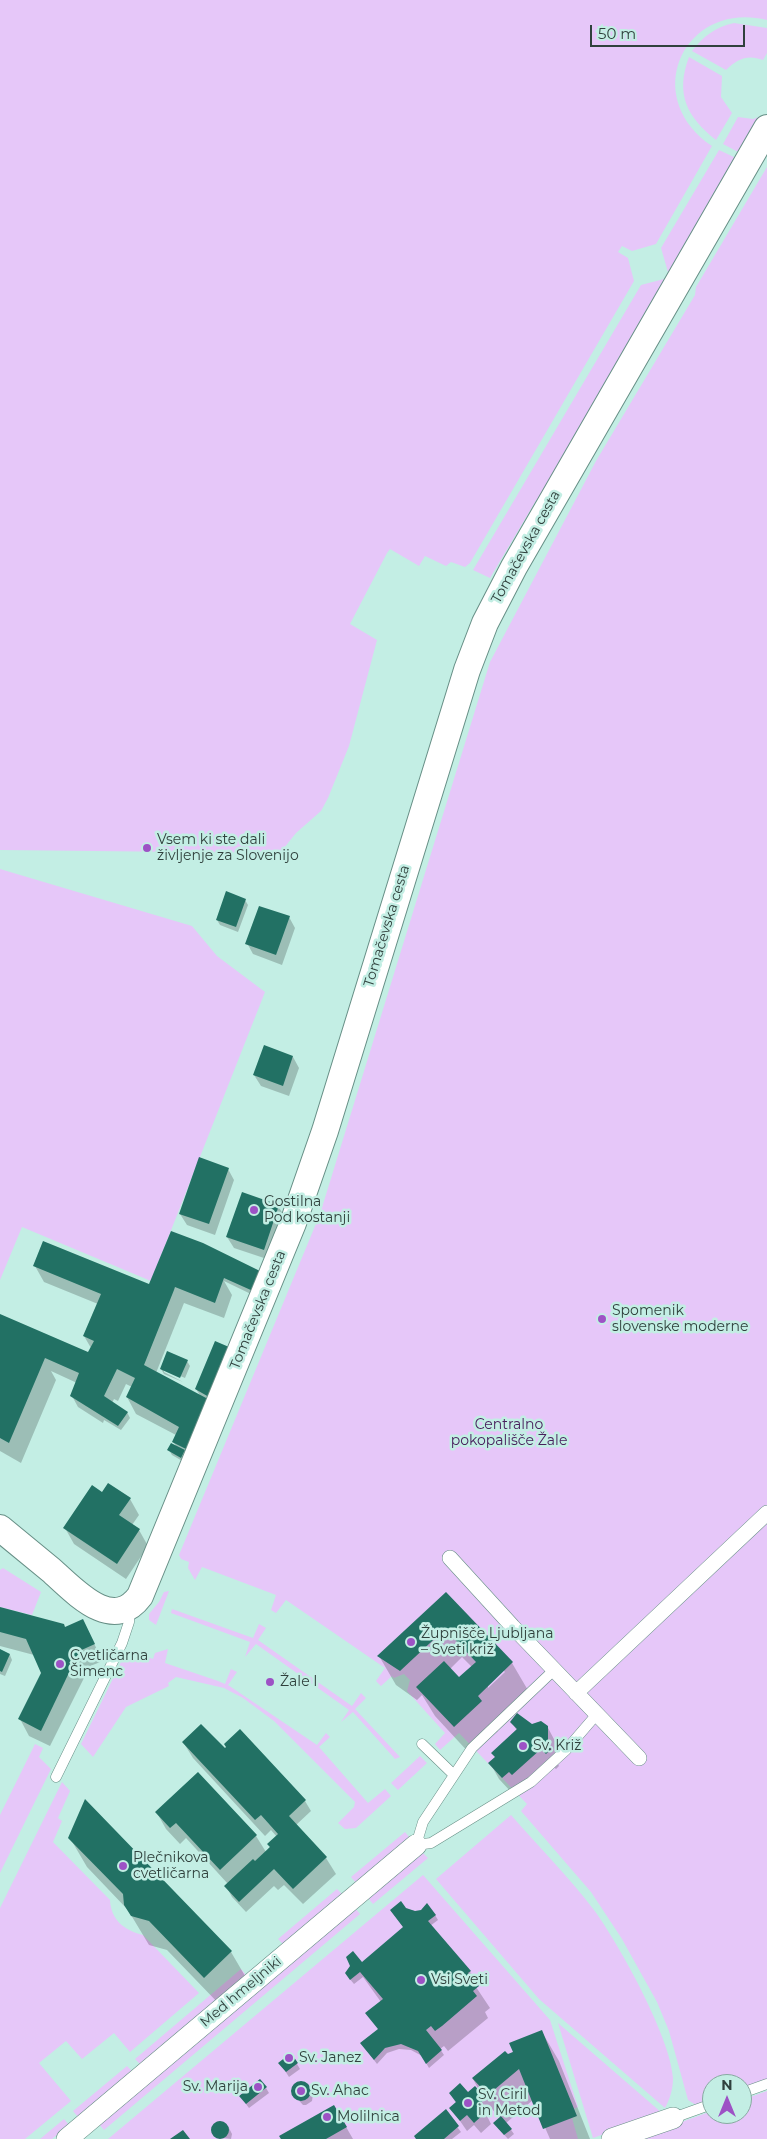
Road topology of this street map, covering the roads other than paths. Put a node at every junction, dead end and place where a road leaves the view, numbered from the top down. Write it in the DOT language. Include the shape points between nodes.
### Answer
graph roads {
  1 [pos="767,128"];
  2 [pos="767,1513"];
  3 [pos="0,1528"];
  4 [pos="450,1558"];
  5 [pos="130,1608"];
  6 [pos="554,1670"];
  7 [pos="576,1693"];
  8 [pos="597,1714"];
  9 [pos="422,1744"];
  10 [pos="639,1758"];
  11 [pos="454,1775"];
  12 [pos="56,1777"];
  13 [pos="416,1845"];
  14 [pos="767,2084"];
  15 [pos="752,2090"];
  16 [pos="702,2108"];
  17 [pos="673,2118"];
  18 [pos="67,2139"];
  19 [pos="612,2139"];
  1 -- 5 [label="street, Tomačevska cesta" via="514,567 486,623 467,670 325,1131 293,1223 145,1586"];
  2 -- 7 [label="street"];
  3 -- 5 [label="street" via="86,1600 109,1610"];
  4 -- 6 [label="street"];
  5 -- 12 [label="lane" via="122,1643"];
  6 -- 7 [label="street"];
  6 -- 11 [label="lane" via="472,1748"];
  7 -- 8 [label="street"];
  8 -- 10 [label="street"];
  8 -- 13 [label="lane, Med hmeljniki" via="566,1750 531,1782 431,1843"];
  9 -- 11 [label="lane"];
  11 -- 13 [label="lane" via="423,1822"];
  13 -- 18 [label="street, Med hmeljniki"];
  14 -- 15 [label="lane"];
  16 -- 17 [label="lane"];
  17 -- 19 [label="street"];
}
